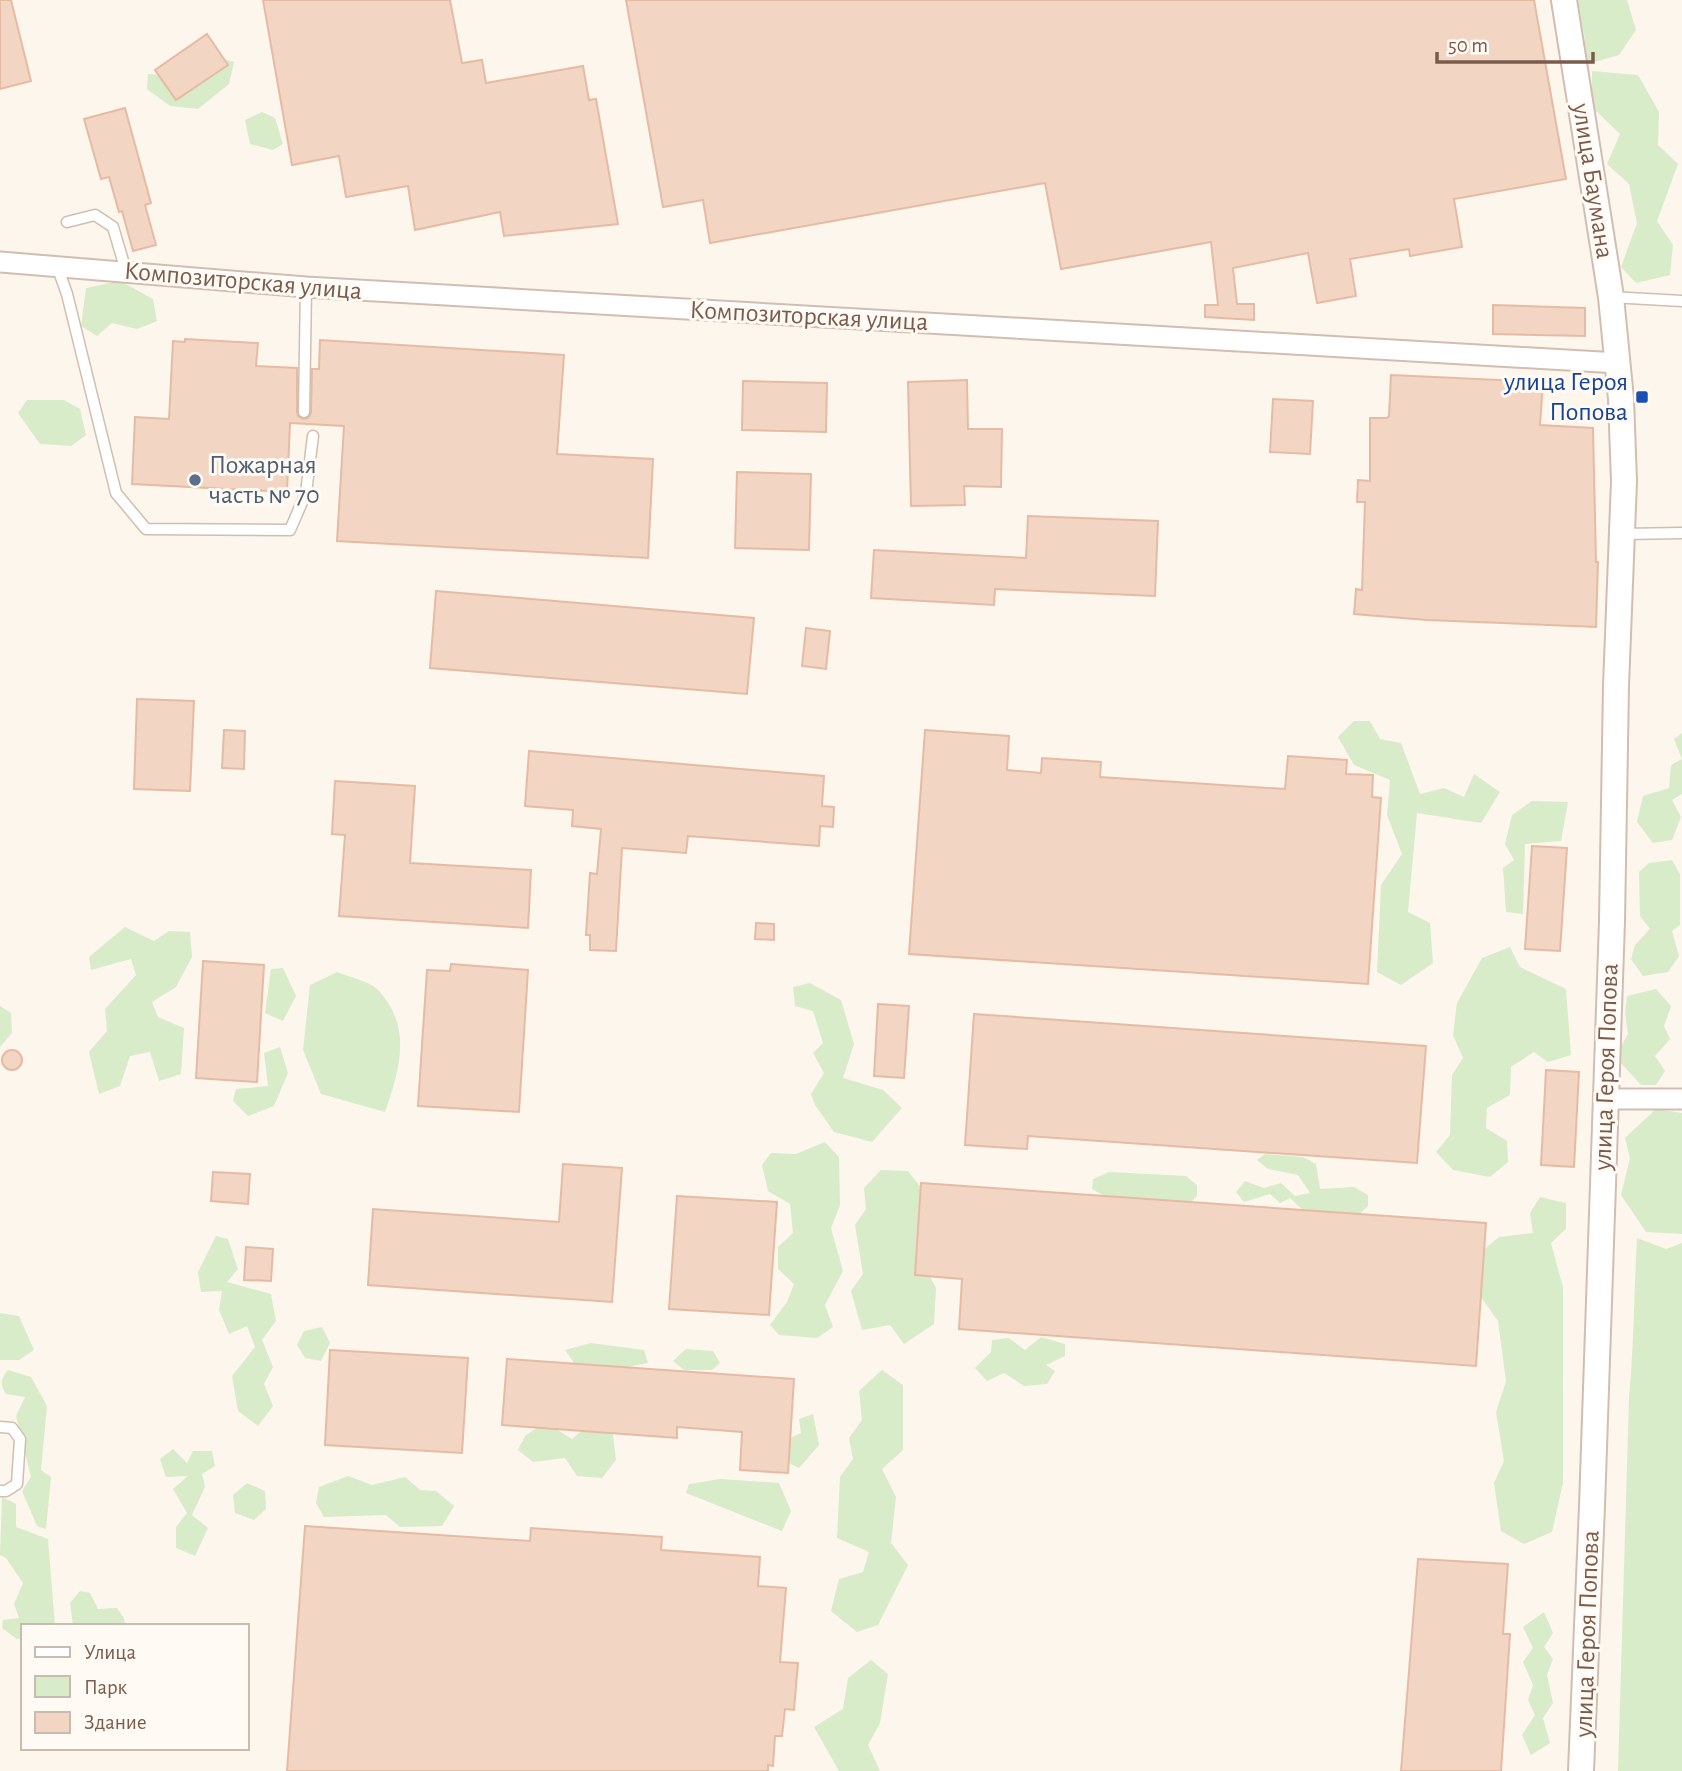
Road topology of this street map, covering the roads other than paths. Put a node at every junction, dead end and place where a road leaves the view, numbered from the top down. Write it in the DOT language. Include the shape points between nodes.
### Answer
graph roads {
  1 [pos="1564,0"];
  2 [pos="67,222"];
  3 [pos="0,262"];
  4 [pos="57,265"];
  5 [pos="126,271"];
  6 [pos="306,287"];
  7 [pos="1611,297"];
  8 [pos="1682,301"];
  9 [pos="1618,363"];
  10 [pos="304,412"];
  11 [pos="313,436"];
  12 [pos="1682,533"];
  13 [pos="1622,534"];
  14 [pos="1604,1099"];
  15 [pos="1682,1099"];
  16 [pos="0,1427"];
  17 [pos="0,1491"];
  18 [pos="1581,1771"];
  1 -- 7 [label="street, улица Баумана"];
  2 -- 5 [label="lane" via="95,215 113,227"];
  3 -- 4 [label="street, Композиторская улица"];
  4 -- 5 [label="street, Композиторская улица"];
  4 -- 11 [label="lane" via="116,493 146,529 289,530 306,494"];
  5 -- 6 [label="street, Композиторская улица"];
  6 -- 9 [label="street, Композиторская улица"];
  6 -- 10 [label="lane"];
  7 -- 8 [label="lane"];
  7 -- 9 [label="street, улица Баумана"];
  9 -- 13 [label="street, улица Героя Попова"];
  12 -- 13 [label="lane"];
  13 -- 14 [label="street, улица Героя Попова"];
  14 -- 15 [label="street"];
  14 -- 18 [label="street, улица Героя Попова"];
  16 -- 17 [label="lane" via="12,1428 20,1439 17,1483"];
}
